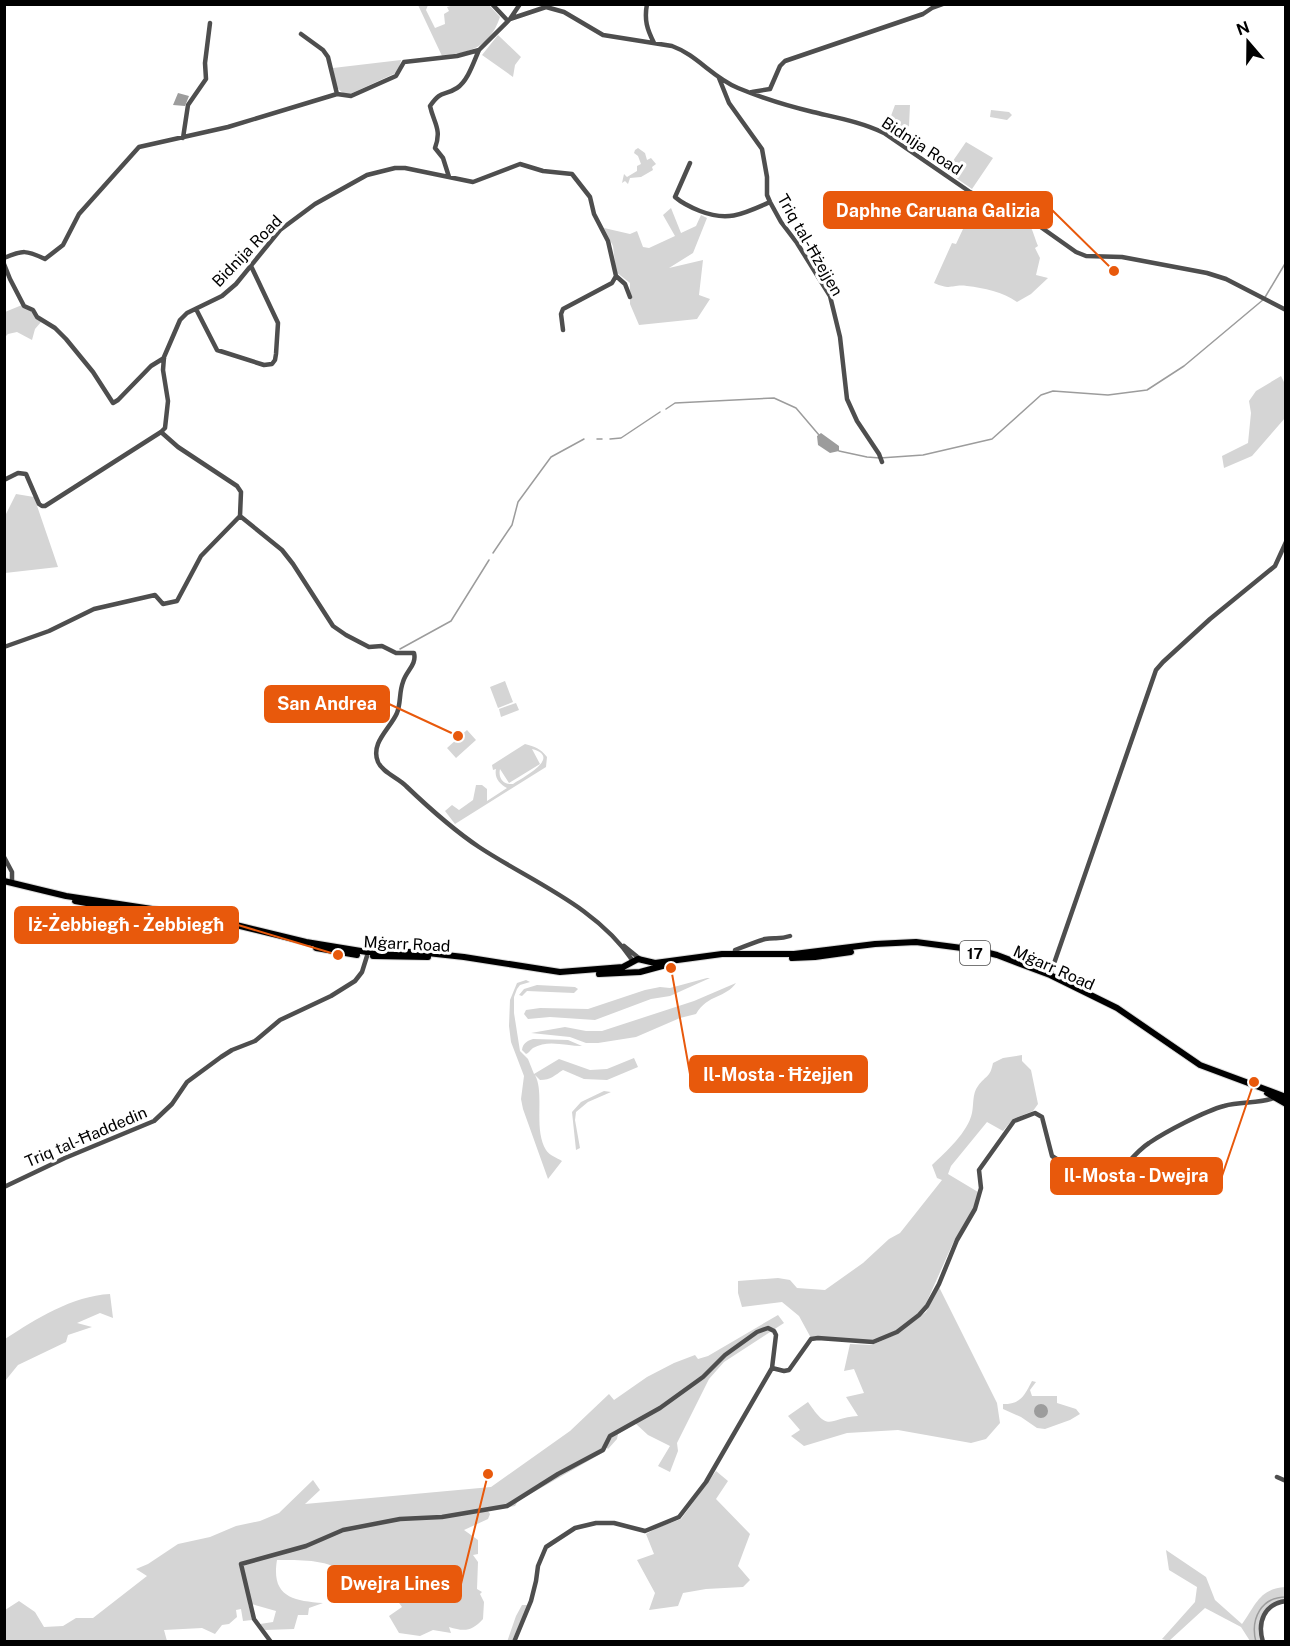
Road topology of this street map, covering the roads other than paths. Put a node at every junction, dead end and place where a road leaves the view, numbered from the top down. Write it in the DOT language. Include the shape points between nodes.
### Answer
graph roads {
  1 [pos="492,4"];
  2 [pos="520,4"];
  3 [pos="647,4"];
  4 [pos="943,4"];
  5 [pos="509,20"];
  6 [pos="210,23"];
  7 [pos="301,34"];
  8 [pos="654,43"];
  9 [pos="479,50"];
  10 [pos="719,78"];
  11 [pos="750,92"];
  12 [pos="337,94"];
  13 [pos="183,138"];
  14 [pos="690,163"];
  15 [pos="449,177"];
  16 [pos="770,202"];
  17 [pos="4,258"];
  18 [pos="4,264"];
  19 [pos="251,266"];
  20 [pos="616,276"];
  21 [pos="630,297"];
  22 [pos="196,309"];
  23 [pos="1286,310"];
  24 [pos="563,330"];
  25 [pos="164,357"];
  26 [pos="161,432"];
  27 [pos="882,462"];
  28 [pos="4,480"];
  29 [pos="240,516"];
  30 [pos="1286,543"];
  31 [pos="4,647"];
  32 [pos="4,858"];
  33 [pos="7,883"];
  34 [pos="790,936"];
  35 [pos="617,942"];
  36 [pos="735,954"];
  37 [pos="628,955"];
  38 [pos="367,956"];
  39 [pos="642,960"];
  40 [pos="632,962"];
  41 [pos="618,968"];
  42 [pos="635,971"];
  43 [pos="643,971"];
  44 [pos="1050,975"];
  45 [pos="1281,1095"];
  46 [pos="1286,1103"];
  47 [pos="4,1187"];
  48 [pos="774,1368"];
  49 [pos="1277,1476"];
  50 [pos="1286,1481"];
  51 [pos="1286,1600"];
  52 [pos="272,1641"];
  53 [pos="514,1641"];
  54 [pos="1263,1641"];
  1 -- 5 [label="street"];
  2 -- 5 [label="street"];
  3 -- 8 [label="street" via="646,26"];
  4 -- 11 [label="street" via="785,61 770,89"];
  5 -- 8 [label="street, Bidnija Road" via="546,7 564,12 603,35"];
  5 -- 9 [label="street"];
  6 -- 13 [label="street" via="206,79 188,105"];
  7 -- 12 [label="street" via="324,50"];
  8 -- 10 [label="street, Bidnija Road" via="681,49"];
  9 -- 12 [label="street" via="404,62 396,76 351,96"];
  9 -- 15 [label="street" via="462,84 443,92 430,106 436,119 435,148"];
  10 -- 11 [label="street, Bidnija Road"];
  10 -- 16 [label="street, Triq tal-Ħżejjen" via="729,103 762,149"];
  11 -- 23 [label="street, Bidnija Road" via="875,129 970,192 1018,212 1076,252 1207,273"];
  12 -- 13 [label="street"];
  13 -- 17 [label="street" via="139,147 79,214 63,245 45,259 29,251"];
  14 -- 16 [label="street" via="675,197 684,205 712,216 728,217"];
  15 -- 19 [label="street, Bidnija Road" via="395,168 367,175 315,204 280,230"];
  15 -- 20 [label="street, Bidnija Road" via="473,182 520,164 572,174 590,197 608,241"];
  16 -- 27 [label="street, Triq tal-Ħżejjen" via="830,297 840,337 847,399"];
  18 -- 25 [label="street" via="24,306 66,339 112,403"];
  19 -- 22 [label="street, Bidnija Road" via="222,296"];
  19 -- 22 [label="street" via="278,323 273,362 268,365 217,350"];
  20 -- 21 [label="street" via="625,284"];
  20 -- 24 [label="street" via="612,283 562,309"];
  22 -- 25 [label="street, Bidnija Road" via="180,320"];
  25 -- 26 [label="street, Bidnija Road" via="168,401 165,428"];
  26 -- 28 [label="street" via="45,506 39,504 26,474 18,473"];
  26 -- 29 [label="street" via="237,486 241,494"];
  29 -- 31 [label="street" via="201,556 177,600 163,604 155,595 98,608"];
  29 -- 35 [label="street" via="282,550 333,626 369,647 412,652 414,661 403,682 397,713 376,747 378,764 440,819 573,903"];
  30 -- 44 [label="street" via="1275,566 1156,670"];
  32 -- 33 [label="street" via="13,875"];
  33 -- 38 [label="main road, Mġarr Road" via="83,903 172,915"];
  33 -- 41 [label="main road, Mġarr Road / 17" via="209,919 340,949 418,952 560,972"];
  34 -- 36 [label="street" via="764,939 735,950"];
  35 -- 37 [label="street"];
  35 -- 39 [label="street"];
  36 -- 39 [label="main road, Mġarr Road / 17" via="655,963"];
  36 -- 44 [label="main road, Mġarr Road / 17" via="794,954 875,944 929,943 997,955"];
  37 -- 40 [label="street"];
  37 -- 41 [label="street"];
  38 -- 42 [label="main road, Mġarr Road" via="464,960 560,975"];
  38 -- 47 [label="street, Triq tal-Ħaddedin" via="355,981 280,1020 255,1041 221,1058 187,1082 154,1121"];
  39 -- 40 [label="main road, Mġarr Road / 17"];
  39 -- 43 [label="main road"];
  40 -- 41 [label="main road, Mġarr Road / 17"];
  40 -- 42 [label="main road"];
  42 -- 43 [label="main road, Mġarr Road"];
  43 -- 45 [label="main road, Mġarr Road / 17" via="723,958 815,957 915,946 978,953 1035,972 1117,1012 1199,1068"];
  44 -- 45 [label="main road, Mġarr Road / 17" via="1117,1008 1200,1065"];
  45 -- 46 [label="main road, Mġarr Road / 17"];
  45 -- 48 [label="street" via="1209,1111 1148,1143 1096,1189 1052,1156 1042,1117 1035,1113 1015,1120 979,1170 981,1188 975,1209 923,1311 903,1328 873,1342 811,1340 791,1369"];
  48 -- 52 [label="street" via="776,1335 768,1328 725,1355 660,1408 610,1436 603,1450 507,1506 343,1530 306,1546 241,1564 254,1619"];
  48 -- 53 [label="street" via="706,1482 679,1516 645,1531 596,1523 575,1528 546,1547 531,1601"];
  49 -- 50 [label="street"];
  51 -- 54 [label="street" via="1272,1604 1266,1611 1261,1624"];
}
